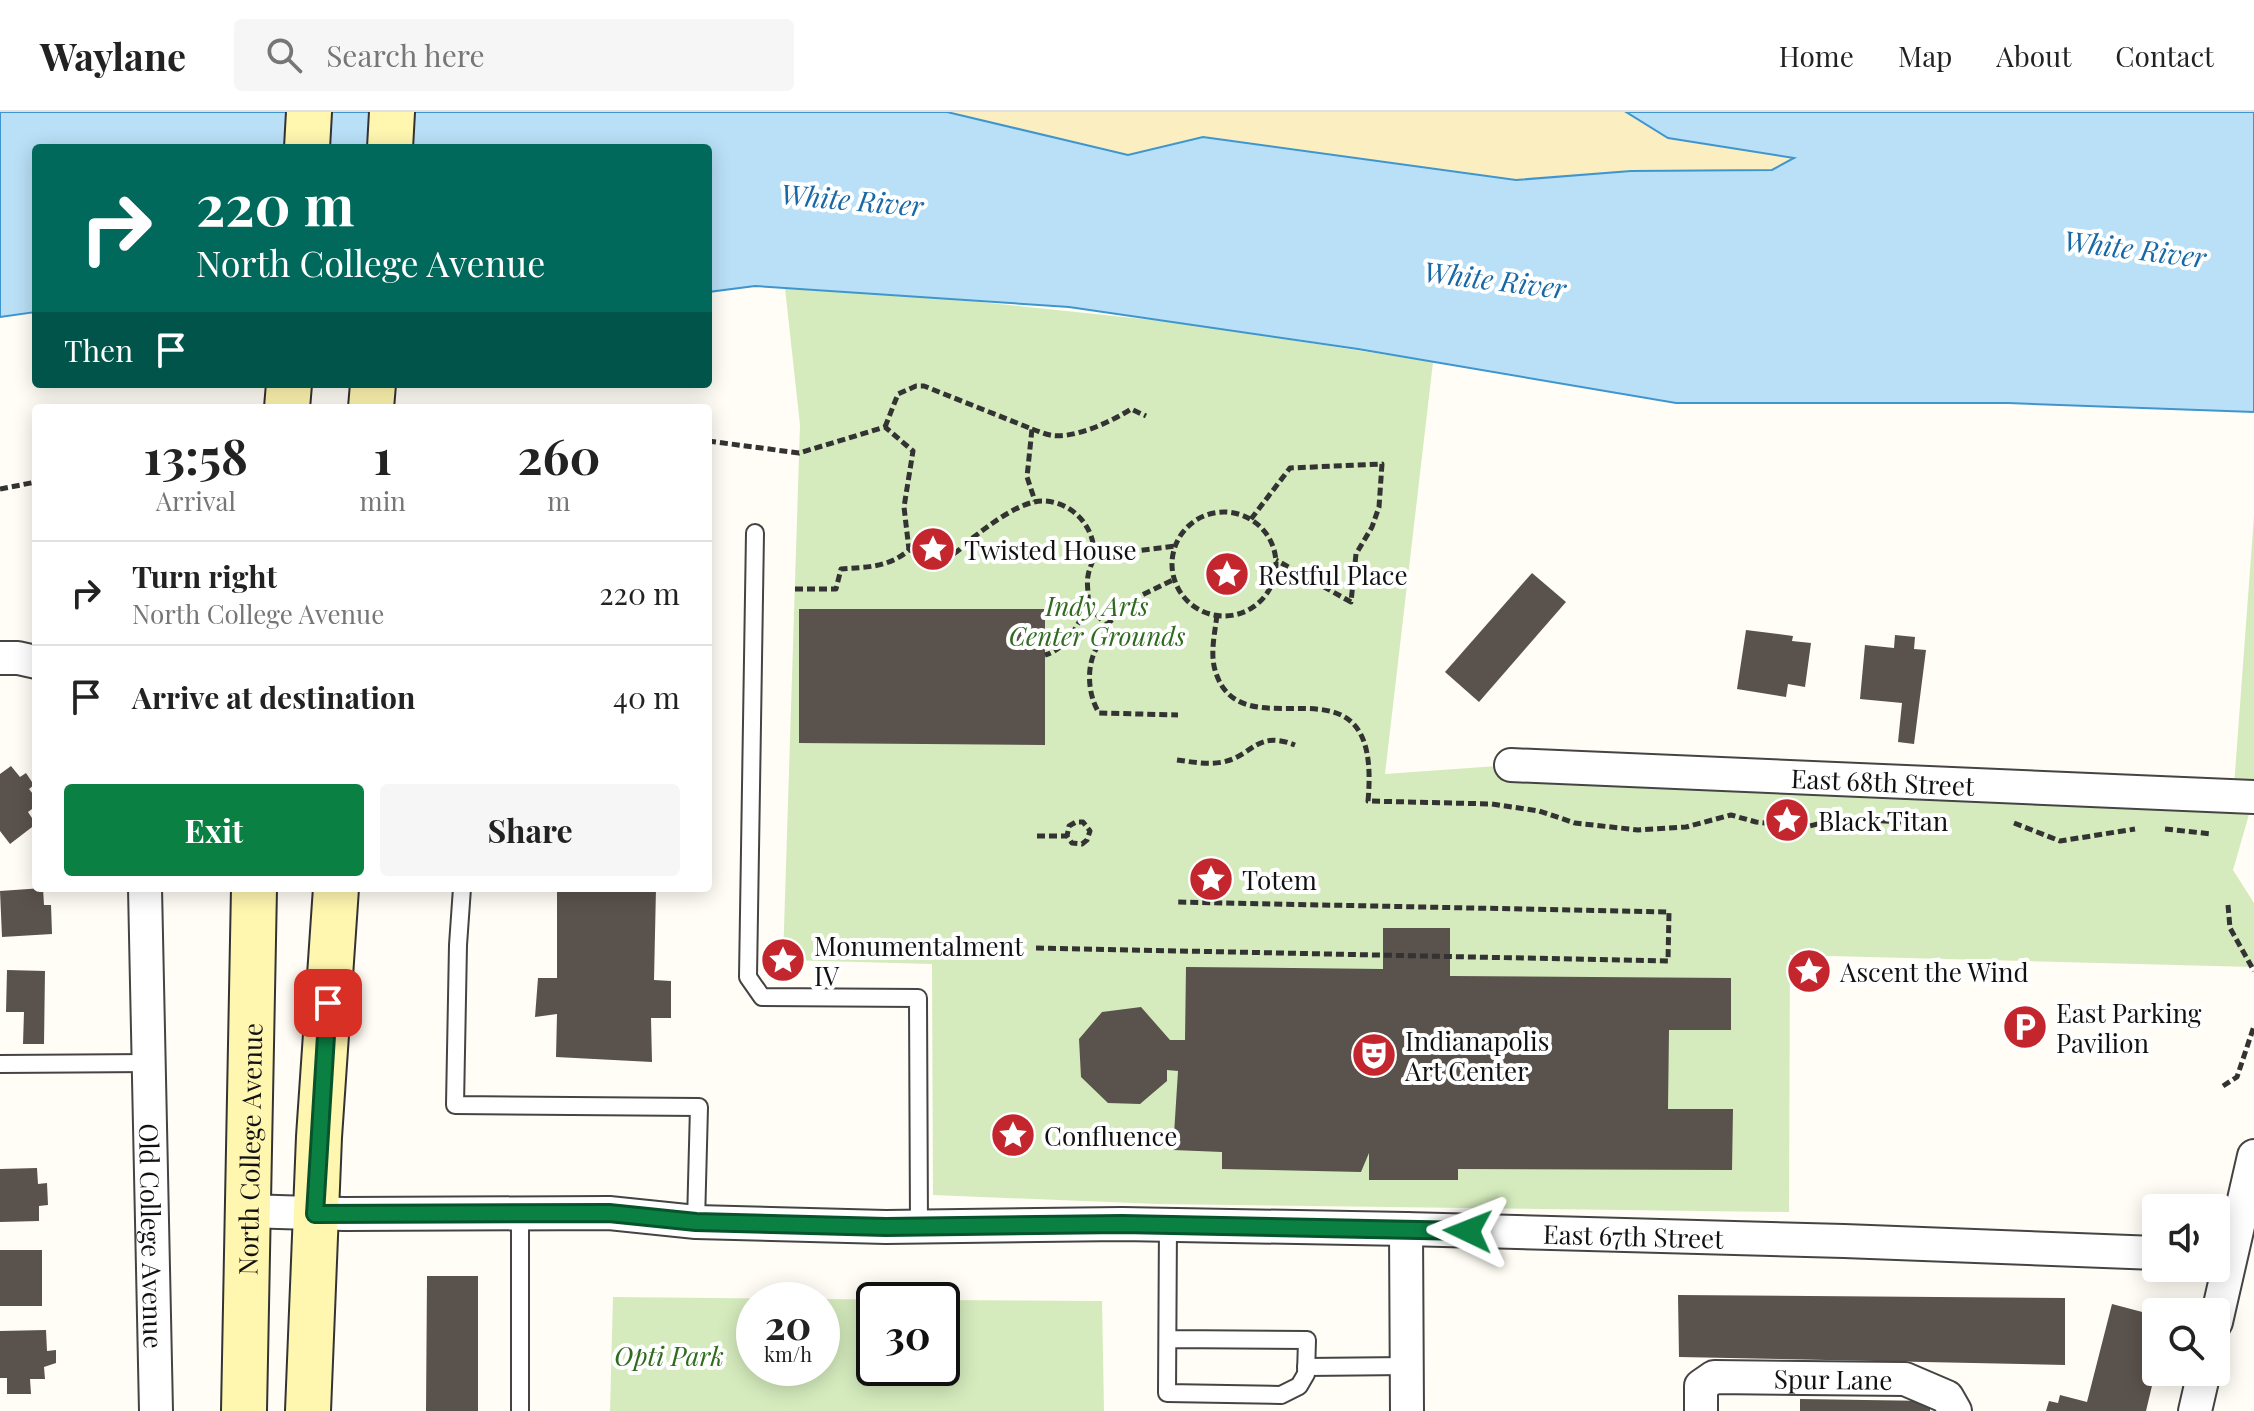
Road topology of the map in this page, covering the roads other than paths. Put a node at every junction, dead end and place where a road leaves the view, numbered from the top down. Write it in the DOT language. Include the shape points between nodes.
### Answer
graph roads {
  1 [pos="309,112"];
  2 [pos="392,112"];
  3 [pos="307,144"];
  4 [pos="390,144"];
  5 [pos="755,533"];
  6 [pos="0,658"];
  7 [pos="32,661"];
  8 [pos="1511,765"];
  9 [pos="2254,797"];
  10 [pos="145,892"];
  11 [pos="254,892"];
  12 [pos="336,892"];
  13 [pos="462,892"];
  14 [pos="151,1063"];
  15 [pos="0,1064"];
  16 [pos="2254,1156"];
  17 [pos="246,1211"];
  18 [pos="315,1214"];
  19 [pos="520,1214"];
  20 [pos="696,1222"];
  21 [pos="1168,1224"];
  22 [pos="919,1227"];
  23 [pos="1406,1229"];
  24 [pos="2230,1236"];
  25 [pos="2142,1252"];
  26 [pos="1168,1339"];
  27 [pos="1407,1366"];
  28 [pos="1306,1367"];
  29 [pos="2201,1386"];
  30 [pos="1701,1399"];
  31 [pos="156,1411"];
  32 [pos="244,1411"];
  33 [pos="308,1411"];
  34 [pos="520,1411"];
  35 [pos="1407,1411"];
  36 [pos="1955,1411"];
  37 [pos="2195,1411"];
  1 -- 3 [label="main road"];
  2 -- 4 [label="main road"];
  5 -- 22 [label="lane" via="748,977 762,997 918,998"];
  6 -- 7 [label="street"];
  8 -- 9 [label="street, East 68th Street"];
  10 -- 14 [label="street, Old College Avenue"];
  11 -- 17 [label="main road, North College Avenue"];
  12 -- 18 [label="main road"];
  13 -- 20 [label="lane" via="455,1105 699,1107"];
  14 -- 15 [label="lane"];
  14 -- 31 [label="street, Old College Avenue"];
  16 -- 24 [label="street"];
  17 -- 18 [label="street, East 67th Street"];
  17 -- 32 [label="main road, North College Avenue"];
  18 -- 19 [label="street, East 67th Street"];
  18 -- 33 [label="main road"];
  19 -- 20 [label="street, East 67th Street" via="609,1213"];
  19 -- 34 [label="lane"];
  20 -- 22 [label="street, East 67th Street"];
  21 -- 22 [label="street, East 67th Street"];
  21 -- 23 [label="street, East 67th Street"];
  21 -- 26 [label="lane"];
  23 -- 25 [label="street, East 67th Street"];
  23 -- 27 [label="street"];
  26 -- 28 [label="lane" via="1307,1340"];
  26 -- 28 [label="lane" via="1167,1393 1281,1395 1299,1386"];
  27 -- 28 [label="lane"];
  27 -- 35 [label="street"];
  29 -- 37 [label="street"];
  30 -- 36 [label="street, Spur Lane" via="1714,1377 1905,1379 1947,1397"];
}
